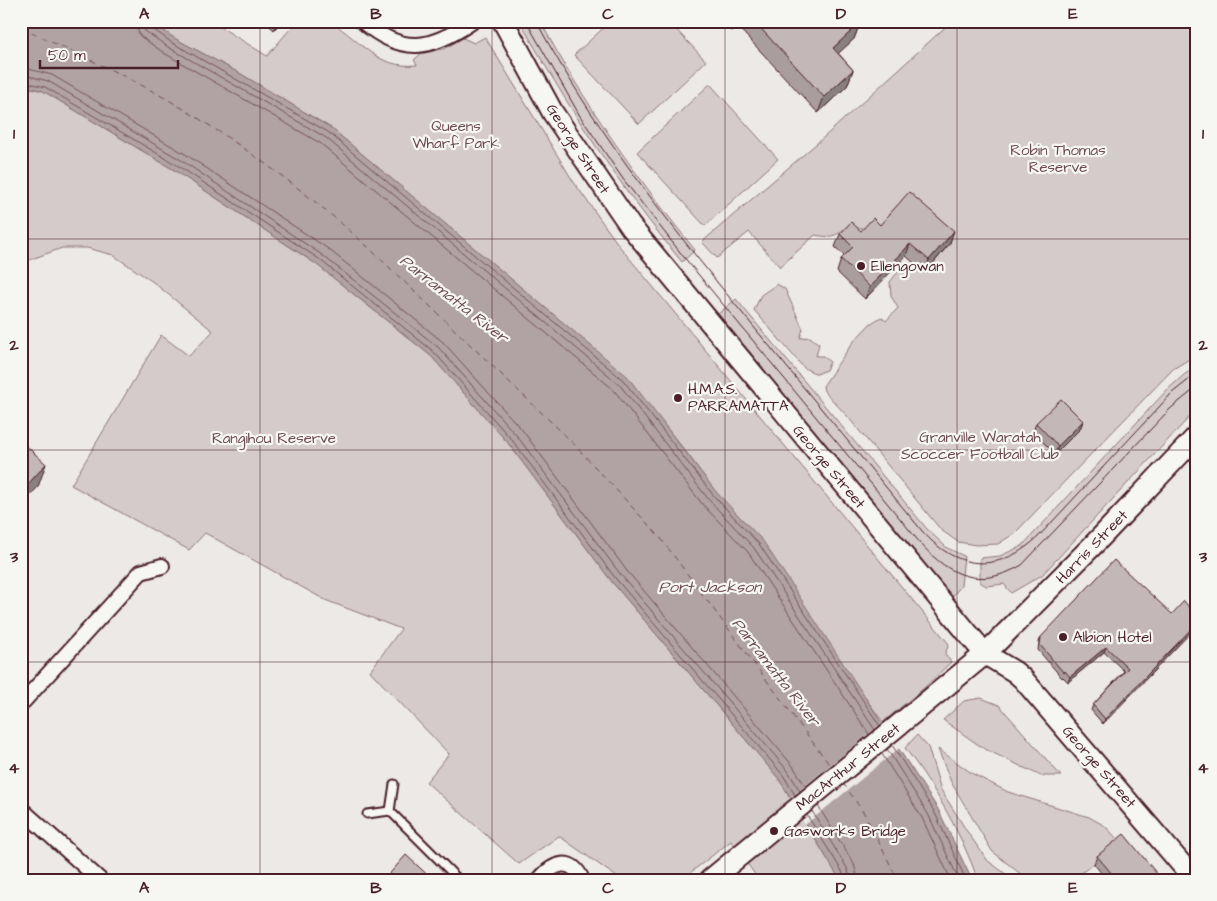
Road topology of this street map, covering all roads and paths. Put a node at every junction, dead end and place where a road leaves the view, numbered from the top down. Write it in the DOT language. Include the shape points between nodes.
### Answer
graph roads {
  1 [pos="362,21"];
  2 [pos="473,21"];
  3 [pos="503,21"];
  4 [pos="1196,437"];
  5 [pos="162,566"];
  6 [pos="985,654"];
  7 [pos="21,704"];
  8 [pos="394,784"];
  9 [pos="21,810"];
  10 [pos="390,811"];
  11 [pos="367,814"];
  12 [pos="100,880"];
  13 [pos="459,880"];
  14 [pos="539,880"];
  15 [pos="582,880"];
  16 [pos="710,880"];
  17 [pos="1195,880"];
  1 -- 2 [label="street" via="380,36 408,45 440,41"];
  3 -- 6 [label="street, George Street" via="553,113 631,227"];
  4 -- 6 [label="street, Harris Street"];
  5 -- 7 [label="street" via="141,572"];
  6 -- 16 [label="street, MacArthur Street"];
  6 -- 17 [label="street, George Street" via="1023,679"];
  8 -- 10 [label="lane"];
  9 -- 12 [label="street"];
  10 -- 11 [label="lane"];
  10 -- 13 [label="lane"];
  14 -- 15 [label="street" via="556,865 568,864 578,869"];
}
